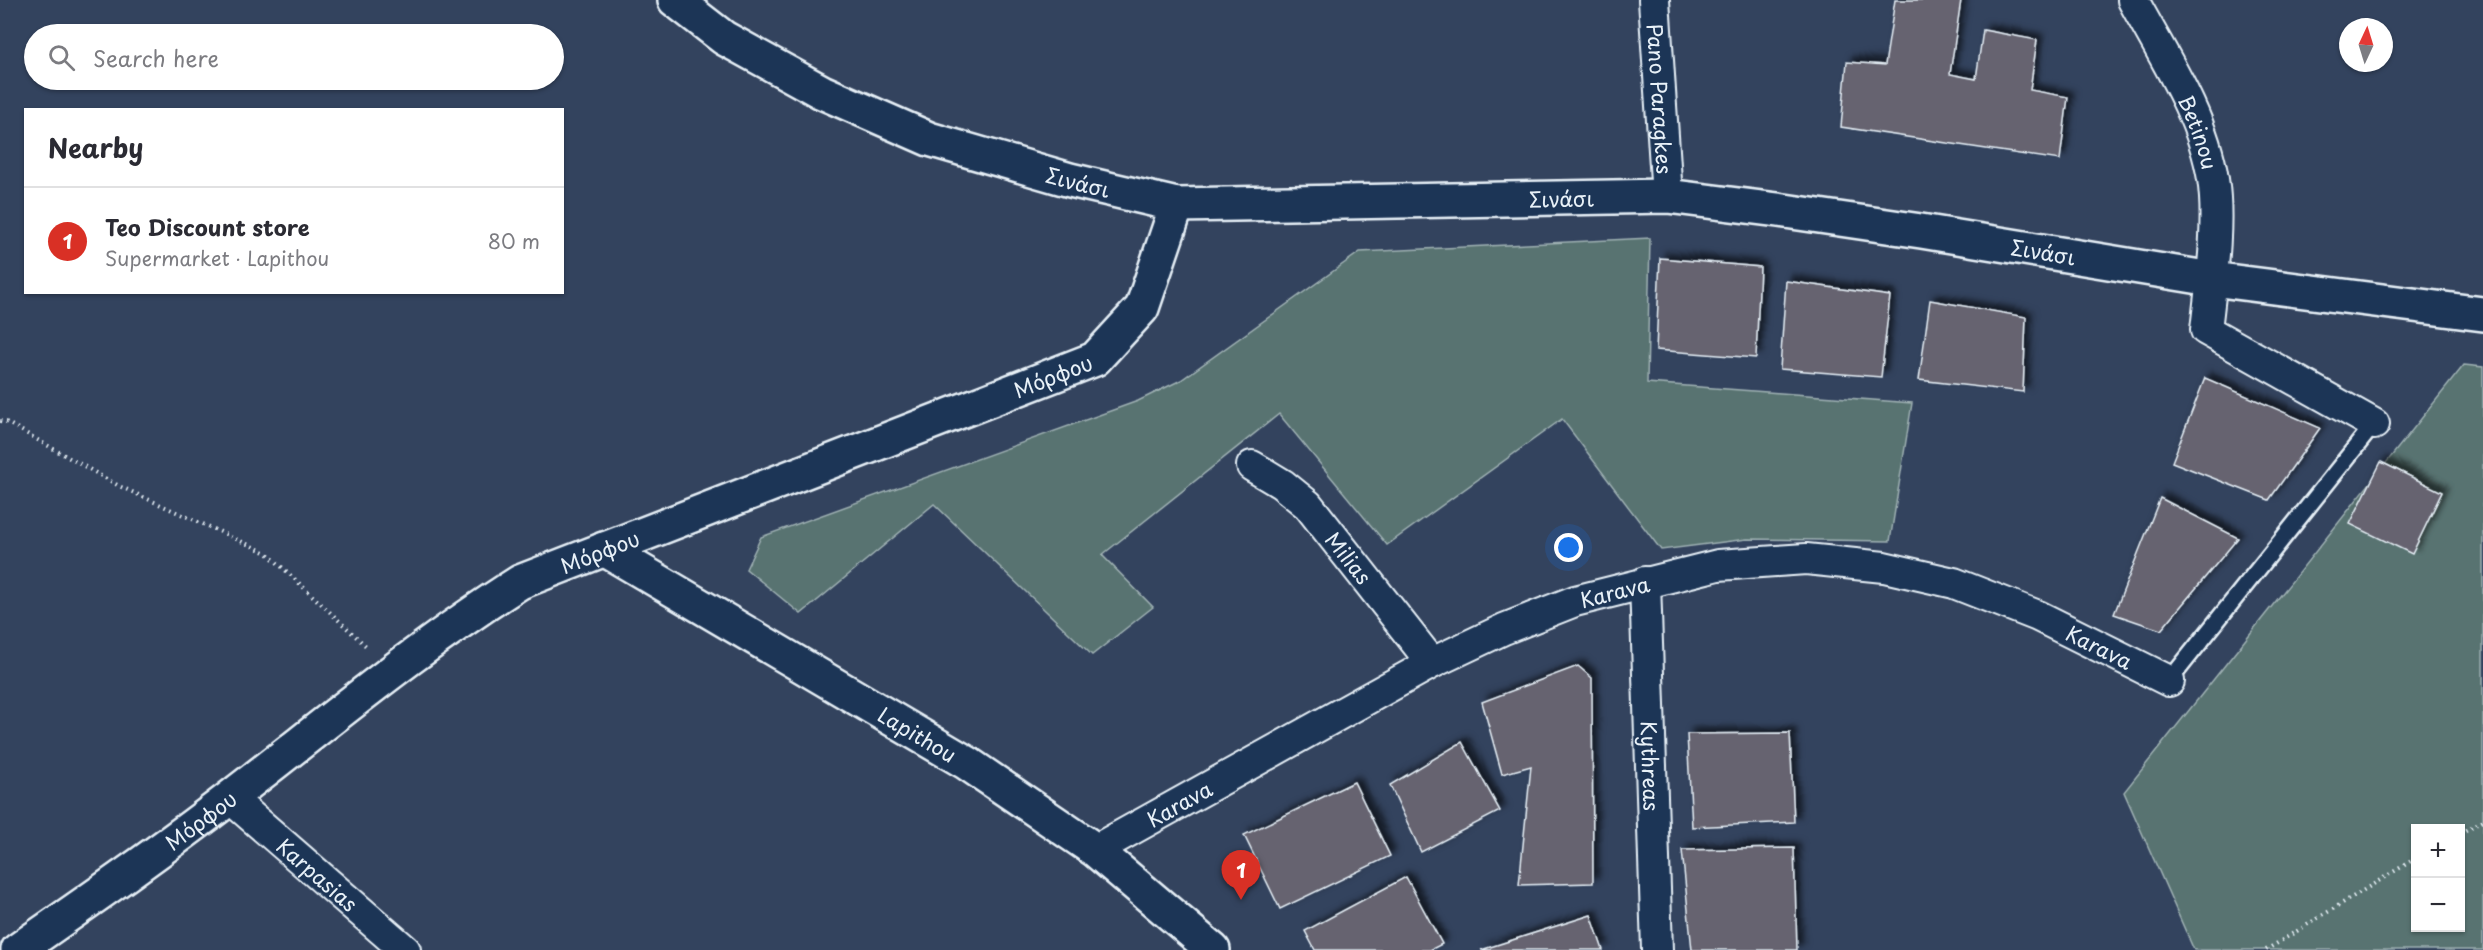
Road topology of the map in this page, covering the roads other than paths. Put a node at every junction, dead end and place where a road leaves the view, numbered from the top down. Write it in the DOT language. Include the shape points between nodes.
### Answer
graph roads {
  1 [pos="675,0"];
  2 [pos="1654,0"];
  3 [pos="2133,0"];
  4 [pos="1667,196"];
  5 [pos="1177,205"];
  6 [pos="2212,279"];
  7 [pos="2483,314"];
  8 [pos="2374,424"];
  9 [pos="1252,466"];
  10 [pos="604,549"];
  11 [pos="1645,582"];
  12 [pos="1432,663"];
  13 [pos="2169,681"];
  14 [pos="230,798"];
  15 [pos="1095,850"];
  16 [pos="18,950"];
  17 [pos="405,950"];
  18 [pos="1213,950"];
  19 [pos="1657,950"];
  1 -- 5 [label="street, Σινάσι" via="734,44 822,92 929,139 1070,180"];
  2 -- 4 [label="street, Pano Paragkes"];
  3 -- 6 [label="street, Betinou" via="2185,96 2209,160 2215,210"];
  4 -- 5 [label="street, Σινάσι"];
  4 -- 6 [label="street, Σινάσι" via="1921,231"];
  5 -- 10 [label="street, Μόρφου" via="1142,308 1095,359"];
  6 -- 7 [label="street, Σινάσι"];
  6 -- 8 [label="street, Betinou" via="2206,330"];
  8 -- 13 [label="lane"];
  9 -- 12 [label="street, Milias" via="1308,505"];
  10 -- 14 [label="street, Μόρφου" via="520,582 462,618"];
  10 -- 15 [label="street, Lapithou" via="967,763"];
  11 -- 12 [label="street, Karava" via="1575,601"];
  11 -- 13 [label="street, Karava" via="1718,565 1806,559 1884,567 1954,583 2038,616"];
  11 -- 19 [label="street, Kythreas"];
  12 -- 15 [label="street, Karava"];
  14 -- 16 [label="street, Μόρφου"];
  14 -- 17 [label="street, Karpasias"];
  15 -- 18 [label="street, Lapithou"];
}
